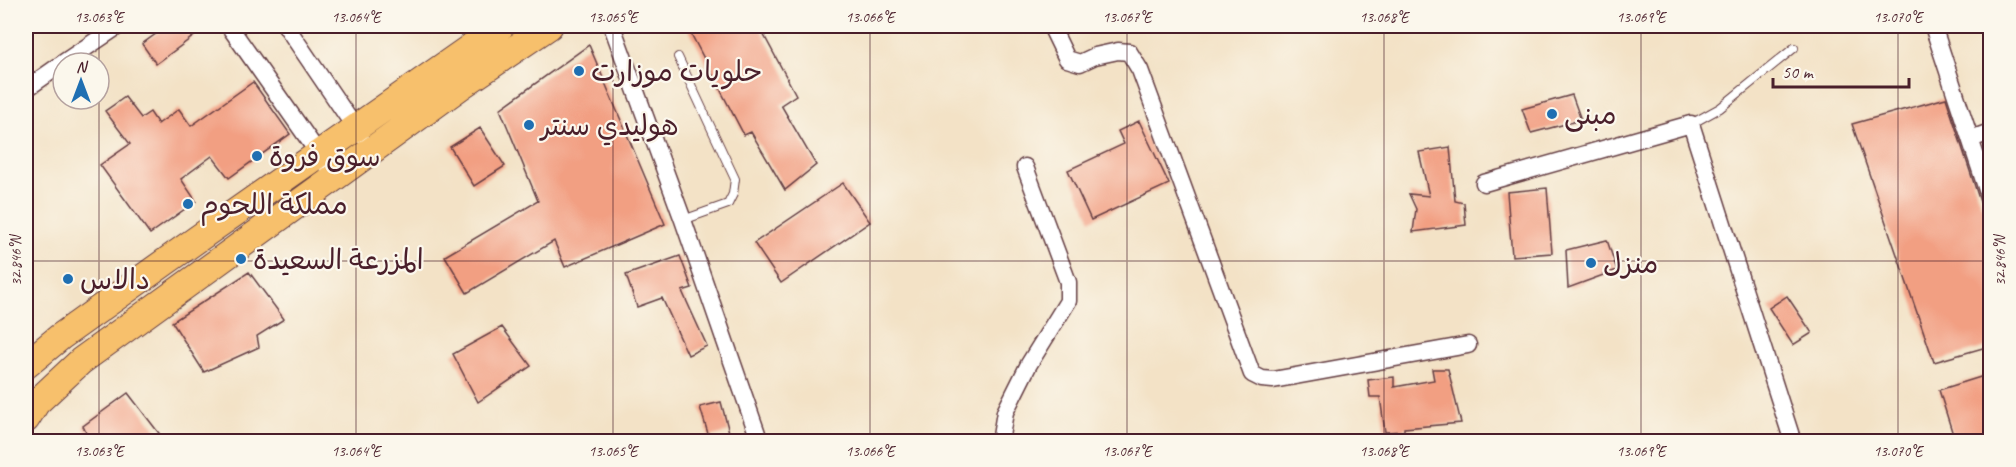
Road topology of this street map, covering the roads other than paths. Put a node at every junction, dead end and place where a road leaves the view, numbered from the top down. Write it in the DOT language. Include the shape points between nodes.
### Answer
graph roads {
  1 [pos="117,26"];
  2 [pos="229,26"];
  3 [pos="286,26"];
  4 [pos="501,26"];
  5 [pos="549,26"];
  6 [pos="612,26"];
  7 [pos="1051,26"];
  8 [pos="1933,26"];
  9 [pos="1794,48"];
  10 [pos="81,51"];
  11 [pos="678,57"];
  12 [pos="51,71"];
  13 [pos="26,89"];
  14 [pos="1691,124"];
  15 [pos="356,129"];
  16 [pos="1990,132"];
  17 [pos="1971,139"];
  18 [pos="371,151"];
  19 [pos="319,155"];
  20 [pos="1025,167"];
  21 [pos="335,177"];
  22 [pos="1485,183"];
  23 [pos="1990,199"];
  24 [pos="683,220"];
  25 [pos="1468,345"];
  26 [pos="26,365"];
  27 [pos="26,419"];
  28 [pos="760,441"];
  29 [pos="1000,441"];
  30 [pos="1793,441"];
  1 -- 10 [label="street"];
  2 -- 19 [label="street"];
  3 -- 15 [label="street"];
  4 -- 15 [label="main road"];
  5 -- 18 [label="main road"];
  6 -- 24 [label="street"];
  7 -- 25 [label="street" via="1068,59 1080,63 1095,56 1129,52 1140,70 1252,374 1273,380"];
  8 -- 17 [label="street"];
  9 -- 14 [label="lane" via="1720,108"];
  11 -- 24 [label="lane" via="735,179 734,194 728,204"];
  12 -- 13 [label="street"];
  14 -- 22 [label="street"];
  14 -- 30 [label="street"];
  15 -- 18 [label="street"];
  15 -- 19 [label="main road"];
  16 -- 17 [label="street"];
  17 -- 23 [label="street"];
  18 -- 21 [label="main road"];
  19 -- 21 [label="street"];
  19 -- 26 [label="main road"];
  20 -- 29 [label="street" via="1068,282 1068,301 1005,412"];
  21 -- 27 [label="main road" via="81,361 36,403"];
  24 -- 28 [label="street"];
}
